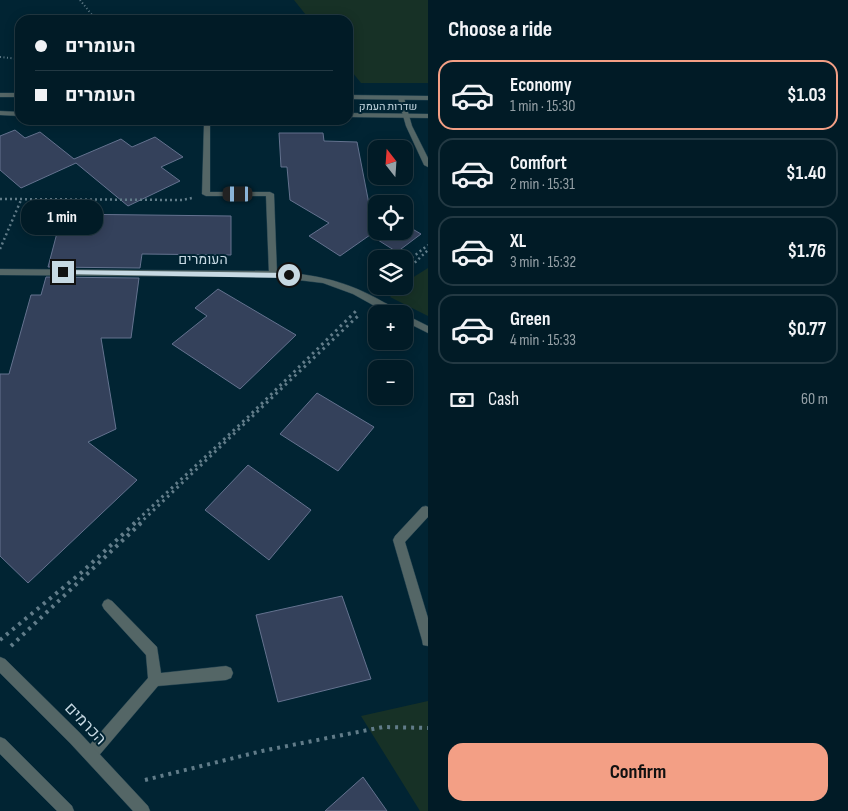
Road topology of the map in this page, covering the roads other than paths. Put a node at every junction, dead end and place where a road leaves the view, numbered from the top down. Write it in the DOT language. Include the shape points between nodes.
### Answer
graph roads {
  1 [pos="0,95"];
  2 [pos="15,96"];
  3 [pos="353,97"];
  4 [pos="401,98"];
  5 [pos="428,98"];
  6 [pos="0,113"];
  7 [pos="15,114"];
  8 [pos="353,115"];
  9 [pos="406,116"];
  10 [pos="428,116"];
  11 [pos="207,125"];
  12 [pos="428,165"];
  13 [pos="0,272"];
  14 [pos="272,274"];
  15 [pos="380,305"];
  16 [pos="413,322"];
  17 [pos="428,330"];
  18 [pos="428,512"];
  19 [pos="108,605"];
  20 [pos="428,640"];
  21 [pos="0,664"];
  22 [pos="226,673"];
  23 [pos="155,680"];
  24 [pos="0,744"];
  25 [pos="91,754"];
  26 [pos="67,811"];
  27 [pos="143,811"];
  1 -- 2 [label="street"];
  3 -- 4 [label="street, שדרות העמק"];
  4 -- 5 [label="street, שדרות העמק"];
  4 -- 9 [label="street"];
  6 -- 7 [label="street"];
  8 -- 9 [label="street, שדרות העמק"];
  9 -- 10 [label="street, שדרות העמק"];
  9 -- 12 [label="street"];
  11 -- 14 [label="street" via="206,194 270,194"];
  13 -- 14 [label="street, העומרים"];
  14 -- 15 [label="street, העומרים" via="329,281"];
  16 -- 17 [label="street"];
  18 -- 20 [label="street" via="399,540"];
  19 -- 23 [label="street" via="152,652"];
  21 -- 25 [label="street, הכרמים"];
  22 -- 23 [label="street"];
  23 -- 25 [label="street"];
  24 -- 26 [label="street"];
  25 -- 27 [label="street, הכרמים"];
}
